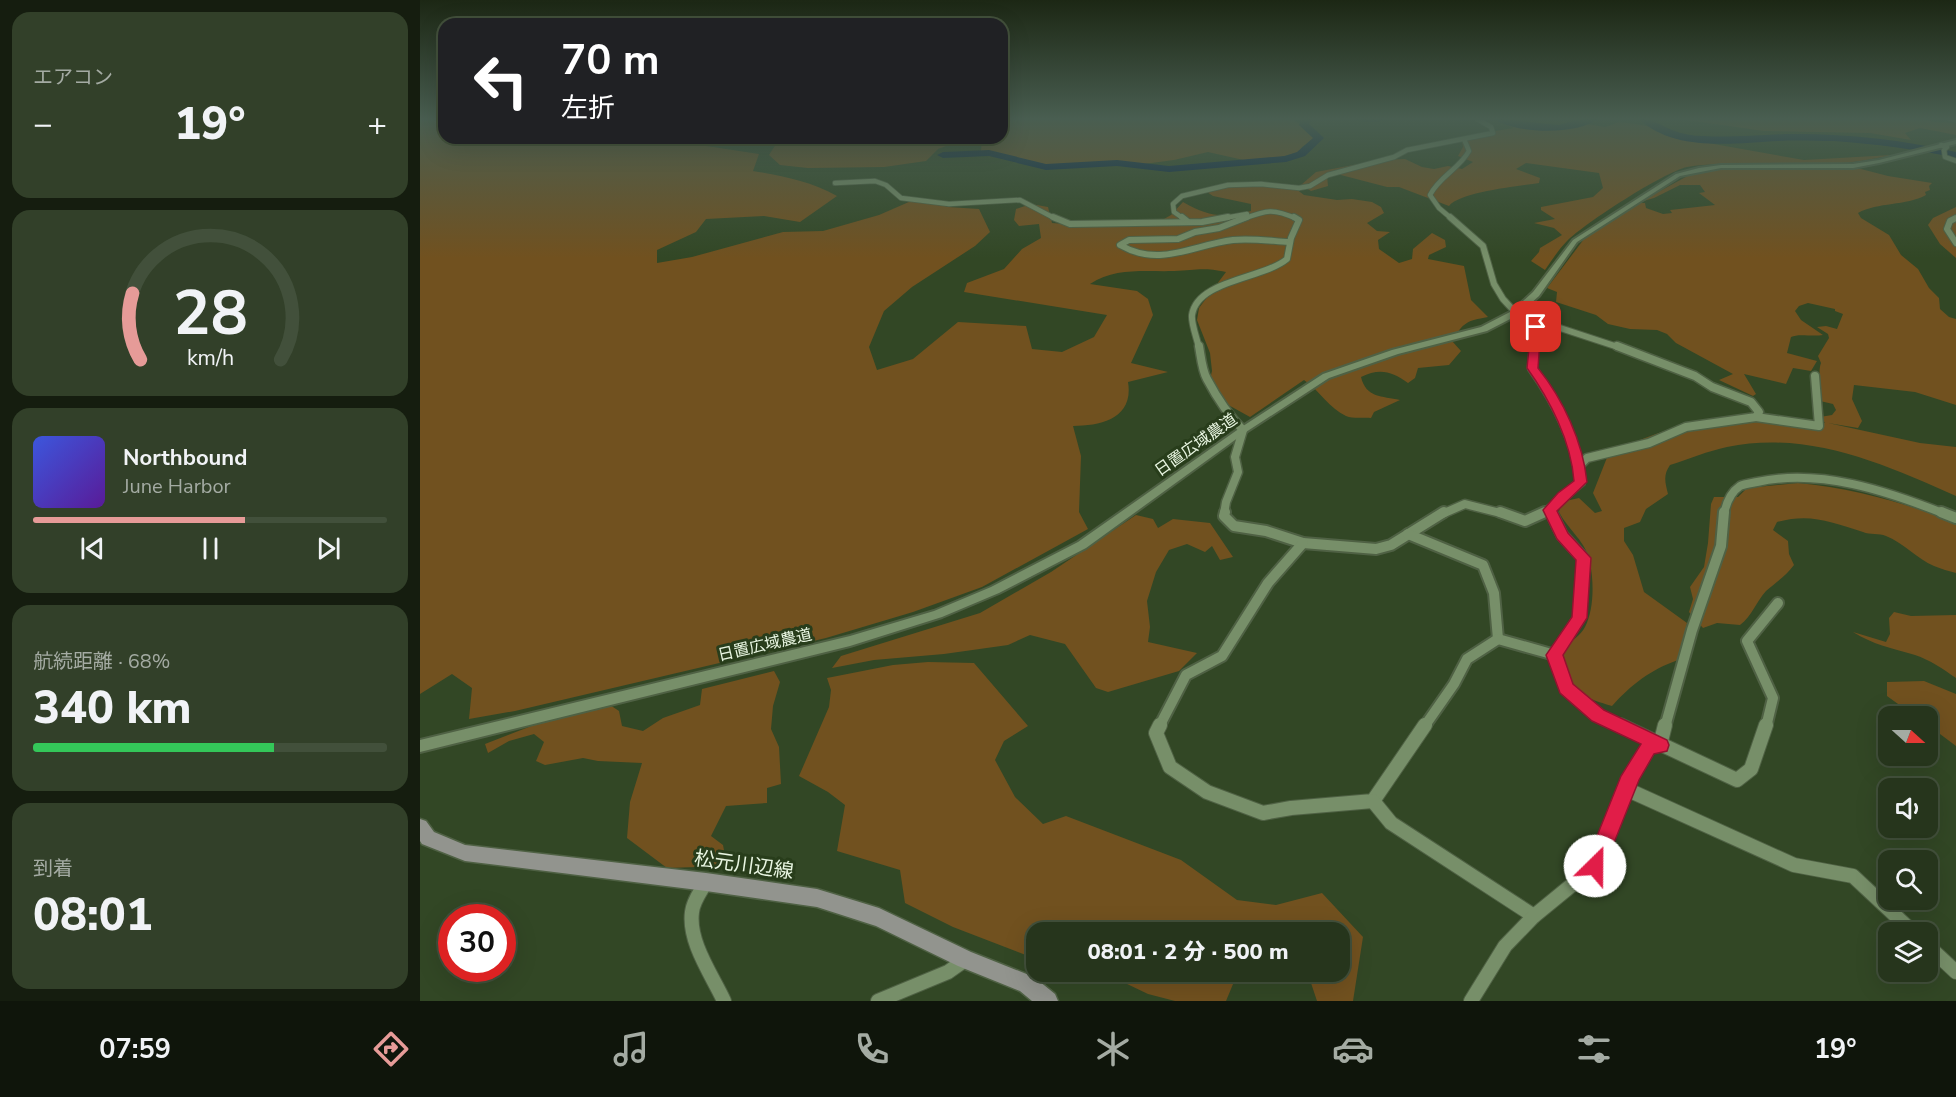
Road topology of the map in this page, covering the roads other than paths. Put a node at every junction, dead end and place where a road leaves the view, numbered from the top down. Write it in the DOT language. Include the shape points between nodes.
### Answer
graph roads {
  1 [pos="1368,165"];
  2 [pos="1459,165"];
  3 [pos="1858,165"];
  4 [pos="836,183"];
  5 [pos="1255,215"];
  6 [pos="1956,218"];
  7 [pos="1190,222"];
  8 [pos="1289,242"];
  9 [pos="1956,243"];
  10 [pos="1515,313"];
  11 [pos="1536,327"];
  12 [pos="1815,376"];
  13 [pos="1756,417"];
  14 [pos="1243,430"];
  15 [pos="1579,466"];
  16 [pos="1550,510"];
  17 [pos="1956,518"];
  18 [pos="1408,534"];
  19 [pos="1303,543"];
  20 [pos="1778,603"];
  21 [pos="1498,639"];
  22 [pos="1555,655"];
  23 [pos="1660,745"];
  24 [pos="420,746"];
  25 [pos="1626,789"];
  26 [pos="1373,801"];
  27 [pos="420,827"];
  28 [pos="706,882"];
  29 [pos="1534,916"];
  30 [pos="1902,922"];
  31 [pos="1938,955"];
  32 [pos="965,959"];
  33 [pos="1956,972"];
  34 [pos="724,1001"];
  35 [pos="878,1001"];
  36 [pos="1048,1001"];
  37 [pos="1471,1001"];
  1 -- 7 [label="street" via="1328,175 1299,188 1239,184 1182,196 1173,204 1174,212"];
  2 -- 10 [label="street" via="1440,180 1430,195 1438,208 1482,243 1492,278"];
  3 -- 10 [label="street, 日置広域農道" via="1719,167 1678,175 1575,241 1536,294"];
  4 -- 7 [label="street" via="882,184 901,198 950,205 1024,201 1050,218 1070,224"];
  5 -- 7 [label="street"];
  5 -- 8 [label="street" via="1273,209 1299,220"];
  5 -- 8 [label="street" via="1178,239 1129,240 1120,245 1139,254 1158,255 1235,240"];
  6 -- 9 [label="street" via="1947,229"];
  8 -- 14 [label="street" via="1289,253 1281,264 1200,297 1193,308 1206,378 1227,414"];
  10 -- 11 [label="street"];
  10 -- 14 [label="street, 日置広域農道" via="1484,329 1395,352 1326,376"];
  11 -- 13 [label="street" via="1551,324 1590,336 1695,376 1751,402 1759,412"];
  11 -- 15 [label="street" via="1532,368 1562,418"];
  12 -- 13 [label="street" via="1819,426"];
  13 -- 15 [label="street" via="1686,427 1649,443 1587,458"];
  14 -- 19 [label="street" via="1234,457 1238,472 1224,516 1234,526"];
  14 -- 24 [label="street, 日置広域農道" via="1082,545 938,614 850,641"];
  15 -- 16 [label="street" via="1581,482"];
  16 -- 18 [label="street" via="1525,520 1465,504"];
  16 -- 22 [label="street" via="1562,535 1584,558 1580,618"];
  17 -- 23 [label="street" via="1838,483 1797,479 1740,486 1724,512 1721,546 1692,630"];
  18 -- 19 [label="street" via="1376,549"];
  18 -- 21 [label="street" via="1483,564 1494,593"];
  19 -- 26 [label="street" via="1268,583 1222,656 1186,675 1156,734 1170,767 1207,792 1263,813"];
  20 -- 23 [label="street" via="1747,641 1773,698 1751,769 1737,780"];
  21 -- 22 [label="street"];
  21 -- 26 [label="street" via="1467,659"];
  22 -- 23 [label="street" via="1566,688 1598,716"];
  23 -- 25 [label="street" via="1649,747"];
  25 -- 29 [label="street" via="1595,866"];
  25 -- 30 [label="street" via="1794,865 1853,876"];
  26 -- 29 [label="street" via="1391,823"];
  27 -- 28 [label="main road, 松元川辺線" via="428,838 465,852"];
  28 -- 32 [label="main road, 松元川辺線" via="817,898 879,916"];
  28 -- 34 [label="street" via="692,913 693,930"];
  29 -- 37 [label="street" via="1505,946"];
  31 -- 33 [label="street"];
  32 -- 35 [label="street" via="948,972"];
  32 -- 36 [label="main road, 松元川辺線" via="1027,984"];
}
